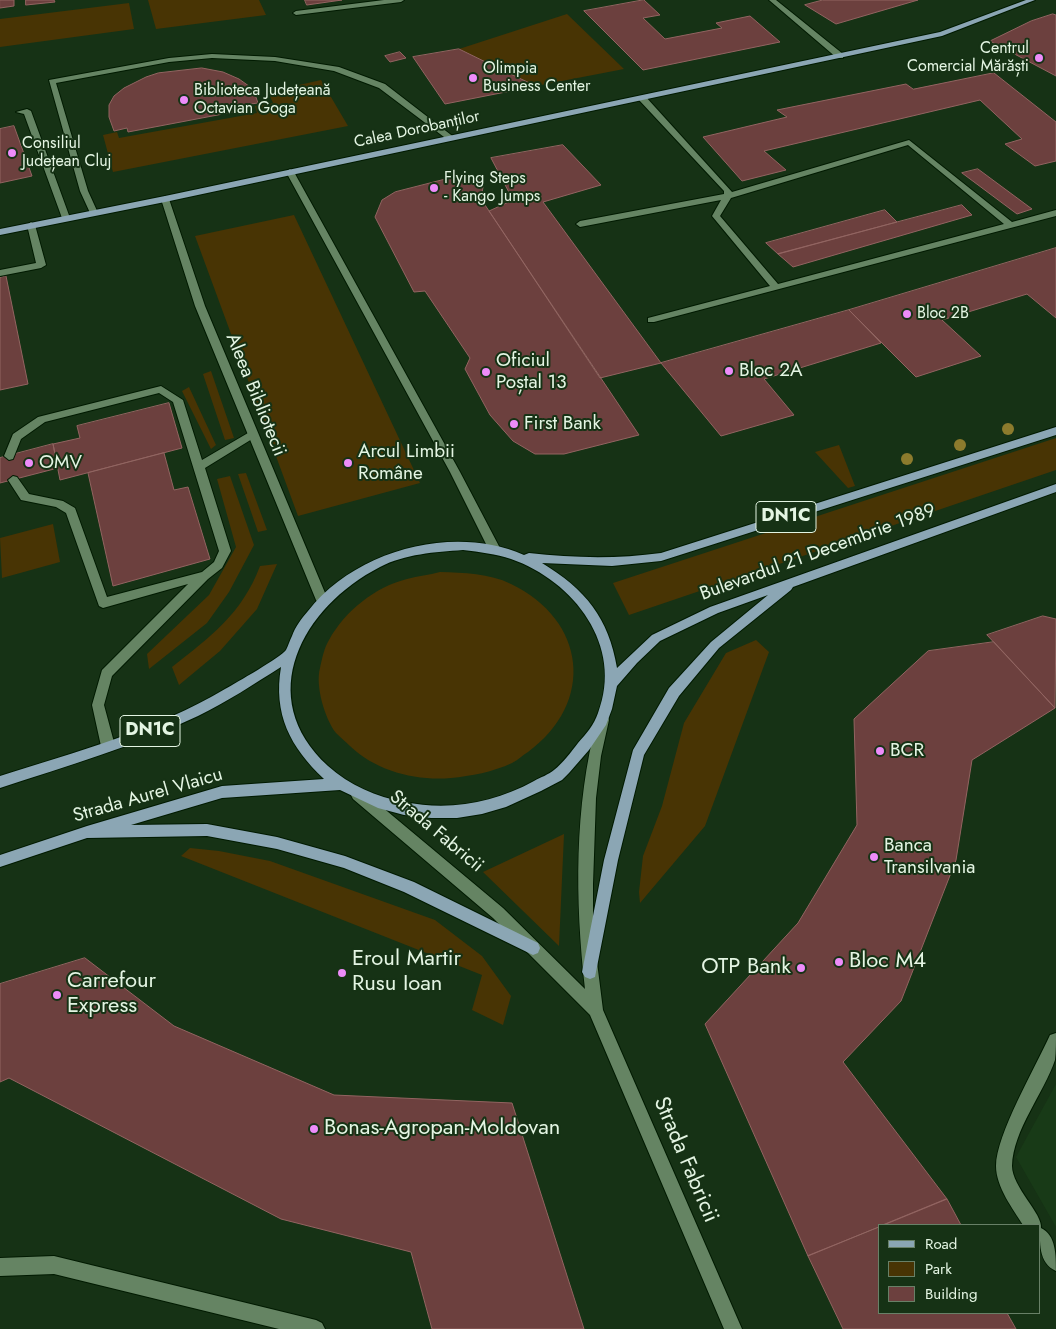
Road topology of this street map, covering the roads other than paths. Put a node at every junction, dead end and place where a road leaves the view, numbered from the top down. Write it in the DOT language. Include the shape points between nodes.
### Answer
graph roads {
  1 [pos="401,0"];
  2 [pos="772,0"];
  3 [pos="1027,1"];
  4 [pos="296,13"];
  5 [pos="840,56"];
  6 [pos="642,98"];
  7 [pos="20,112"];
  8 [pos="451,138"];
  9 [pos="290,172"];
  10 [pos="728,196"];
  11 [pos="165,199"];
  12 [pos="94,213"];
  13 [pos="1056,213"];
  14 [pos="66,218"];
  15 [pos="580,224"];
  16 [pos="32,225"];
  17 [pos="1010,226"];
  18 [pos="0,232"];
  19 [pos="0,273"];
  20 [pos="776,287"];
  21 [pos="651,320"];
  22 [pos="1056,431"];
  23 [pos="252,436"];
  24 [pos="9,456"];
  25 [pos="198,467"];
  26 [pos="13,480"];
  27 [pos="1056,488"];
  28 [pos="495,550"];
  29 [pos="510,555"];
  30 [pos="206,574"];
  31 [pos="796,580"];
  32 [pos="322,600"];
  33 [pos="289,655"];
  34 [pos="611,684"];
  35 [pos="604,716"];
  36 [pos="108,746"];
  37 [pos="0,782"];
  38 [pos="340,784"];
  39 [pos="356,792"];
  40 [pos="87,832"];
  41 [pos="0,861"];
  42 [pos="533,948"];
  43 [pos="590,972"];
  44 [pos="595,1010"];
  45 [pos="1056,1041"];
  46 [pos="1032,1224"];
  47 [pos="1041,1238"];
  48 [pos="1056,1262"];
  49 [pos="0,1267"];
  50 [pos="315,1329"];
  51 [pos="733,1329"];
  1 -- 4 [label="main road"];
  2 -- 5 [label="main road"];
  3 -- 5 [label="main road, Calea Dorobanților" via="942,34"];
  5 -- 6 [label="main road, Calea Dorobanților"];
  6 -- 8 [label="main road, Calea Dorobanților"];
  6 -- 10 [label="main road" via="728,191"];
  7 -- 14 [label="main road" via="27,111"];
  8 -- 9 [label="main road, Calea Dorobanților"];
  8 -- 12 [label="main road" via="382,86 336,70 276,59 212,56 169,60 52,82 84,191"];
  9 -- 11 [label="main road, Calea Dorobanților"];
  9 -- 28 [label="main road" via="456,472"];
  10 -- 15 [label="main road"];
  10 -- 17 [label="main road" via="910,142"];
  10 -- 20 [label="main road" via="716,216"];
  11 -- 12 [label="main road, Calea Dorobanților"];
  11 -- 23 [label="main road, Aleea Bibliotecii" via="200,306"];
  12 -- 14 [label="main road, Calea Dorobanților"];
  13 -- 17 [label="main road"];
  14 -- 16 [label="main road, Calea Dorobanților"];
  16 -- 18 [label="main road, Calea Dorobanților"];
  16 -- 19 [label="main road" via="41,265"];
  17 -- 20 [label="main road"];
  20 -- 21 [label="main road"];
  22 -- 29 [label="main road, Bulevardul 21 Decembrie 1989 / DN1C" via="661,557 616,563"];
  23 -- 25 [label="main road"];
  23 -- 32 [label="main road, Aleea Bibliotecii"];
  24 -- 25 [label="main road" via="17,437 42,418 161,389 178,400"];
  25 -- 30 [label="main road" via="225,551 218,565"];
  26 -- 30 [label="main road" via="25,497 59,504 71,511 103,602"];
  27 -- 31 [label="main road, Bulevardul 21 Decembrie 1989 / DN1C"];
  28 -- 29 [label="main road, DN1C"];
  28 -- 32 [label="main road, DN1C" via="463,546 411,552 378,563 348,579"];
  29 -- 34 [label="main road, DN1C" via="539,566 565,583 586,603 601,628 610,655"];
  30 -- 36 [label="main road" via="106,674 98,705"];
  31 -- 34 [label="main road, Bulevardul 21 Decembrie 1989 / DN1C" via="714,610 656,638"];
  31 -- 43 [label="main road" via="716,645 674,692 638,754 611,860"];
  32 -- 33 [label="main road, DN1C" via="302,626"];
  33 -- 36 [label="main road, DN1C" via="195,711"];
  33 -- 38 [label="main road, DN1C" via="284,683 287,711 297,738 315,763"];
  34 -- 35 [label="main road, DN1C"];
  35 -- 39 [label="main road, DN1C" via="580,751 558,775 522,795 481,808 438,813 394,807"];
  35 -- 43 [label="main road, Strada Fabricii" via="594,756 589,798 586,921"];
  36 -- 37 [label="main road, DN1C"];
  38 -- 39 [label="main road, DN1C"];
  38 -- 40 [label="main road, Strada Aurel Vlaicu" via="222,792"];
  39 -- 42 [label="main road, Strada Fabricii" via="498,913"];
  40 -- 41 [label="main road, Strada Aurel Vlaicu"];
  40 -- 42 [label="main road" via="207,830 278,843 346,862 409,888"];
  42 -- 44 [label="main road, Strada Fabricii"];
  43 -- 44 [label="main road, Strada Fabricii"];
  44 -- 51 [label="main road, Strada Fabricii"];
  45 -- 46 [label="main road" via="1008,1146 1004,1168 1014,1194"];
  47 -- 48 [label="main road"];
  49 -- 50 [label="main road" via="54,1265"];
}
